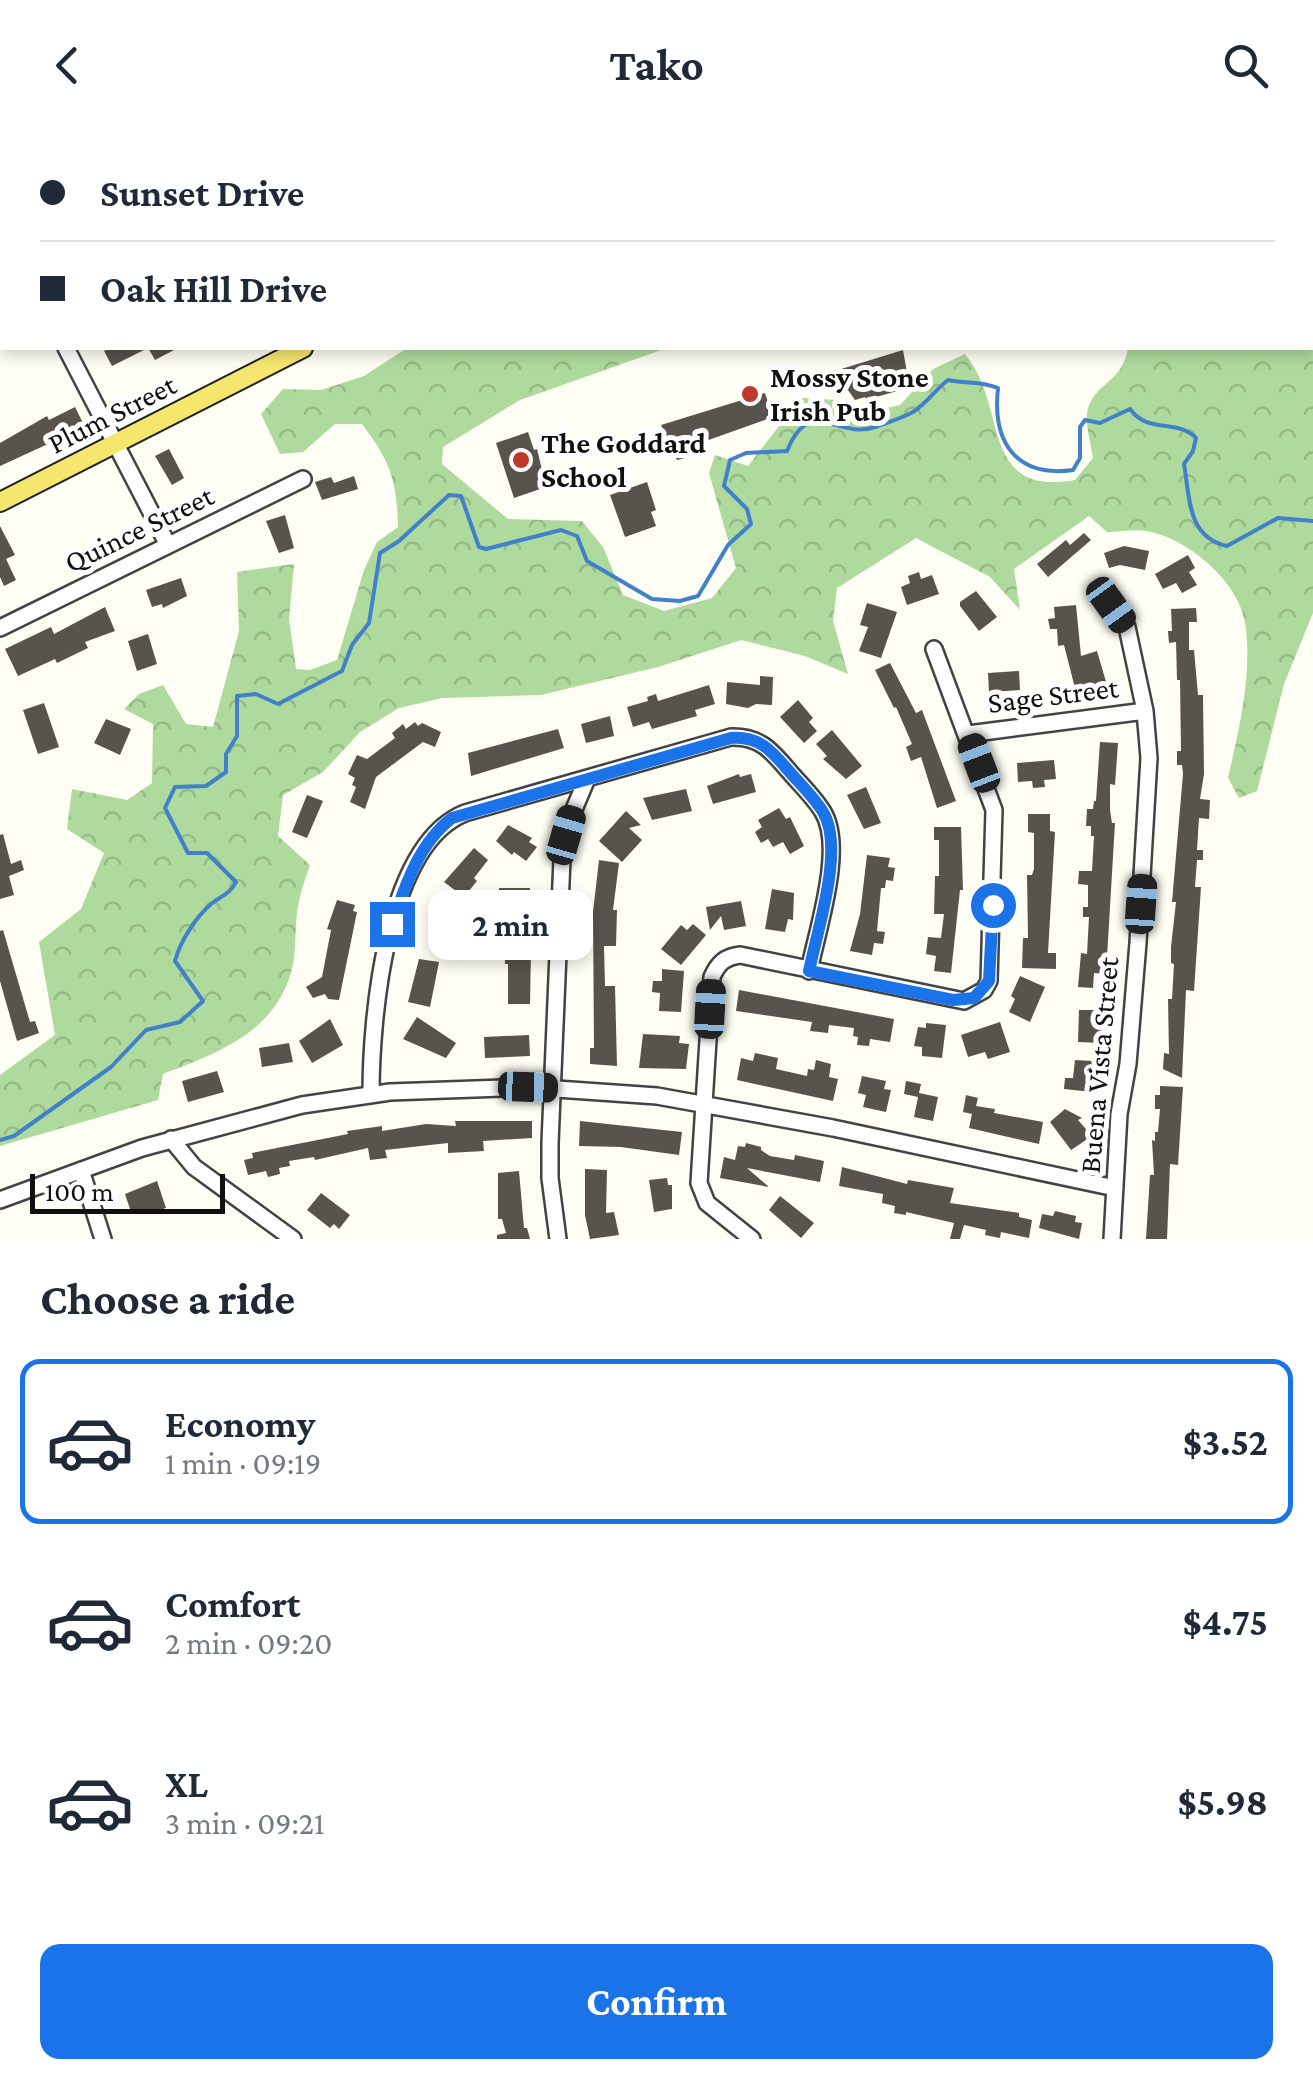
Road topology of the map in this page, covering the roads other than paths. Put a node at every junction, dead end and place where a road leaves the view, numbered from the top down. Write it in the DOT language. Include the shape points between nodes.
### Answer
graph roads {
  1 [pos="67,350"];
  2 [pos="300,350"];
  3 [pos="114,444"];
  4 [pos="303,479"];
  5 [pos="0,502"];
  6 [pos="168,545"];
  7 [pos="1111,605"];
  8 [pos="0,628"];
  9 [pos="934,649"];
  10 [pos="1146,712"];
  11 [pos="968,734"];
  12 [pos="586,781"];
  13 [pos="809,971"];
  14 [pos="554,1088"];
  15 [pos="370,1094"];
  16 [pos="706,1104"];
  17 [pos="171,1140"];
  18 [pos="81,1170"];
  19 [pos="1115,1188"];
  20 [pos="0,1200"];
  21 [pos="102,1239"];
  22 [pos="294,1239"];
  23 [pos="558,1239"];
  24 [pos="752,1239"];
  25 [pos="1112,1239"];
  1 -- 3 [label="street"];
  2 -- 3 [label="main road, Plum Street"];
  3 -- 5 [label="main road, Plum Street"];
  3 -- 6 [label="street"];
  4 -- 6 [label="street, Quince Street"];
  6 -- 8 [label="street, Quince Street"];
  7 -- 10 [label="street, Buena Vista Street" via="1127,627"];
  9 -- 11 [label="street"];
  10 -- 11 [label="street, Sage Street"];
  10 -- 19 [label="street, Buena Vista Street" via="1149,787"];
  11 -- 13 [label="street" via="996,829 984,990 964,1002"];
  12 -- 13 [label="street" via="731,738 764,744 824,812 830,828 832,856"];
  12 -- 14 [label="street" via="562,859"];
  12 -- 15 [label="street" via="465,813 431,837 403,893 380,970"];
  13 -- 16 [label="street" via="740,956 716,967"];
  14 -- 15 [label="street"];
  14 -- 16 [label="street"];
  14 -- 23 [label="street" via="550,1178"];
  15 -- 17 [label="street"];
  16 -- 19 [label="street"];
  16 -- 24 [label="street" via="702,1194"];
  17 -- 18 [label="street"];
  17 -- 22 [label="street" via="194,1167"];
  18 -- 20 [label="street"];
  18 -- 21 [label="street"];
  19 -- 25 [label="street, Buena Vista Street"];
}
